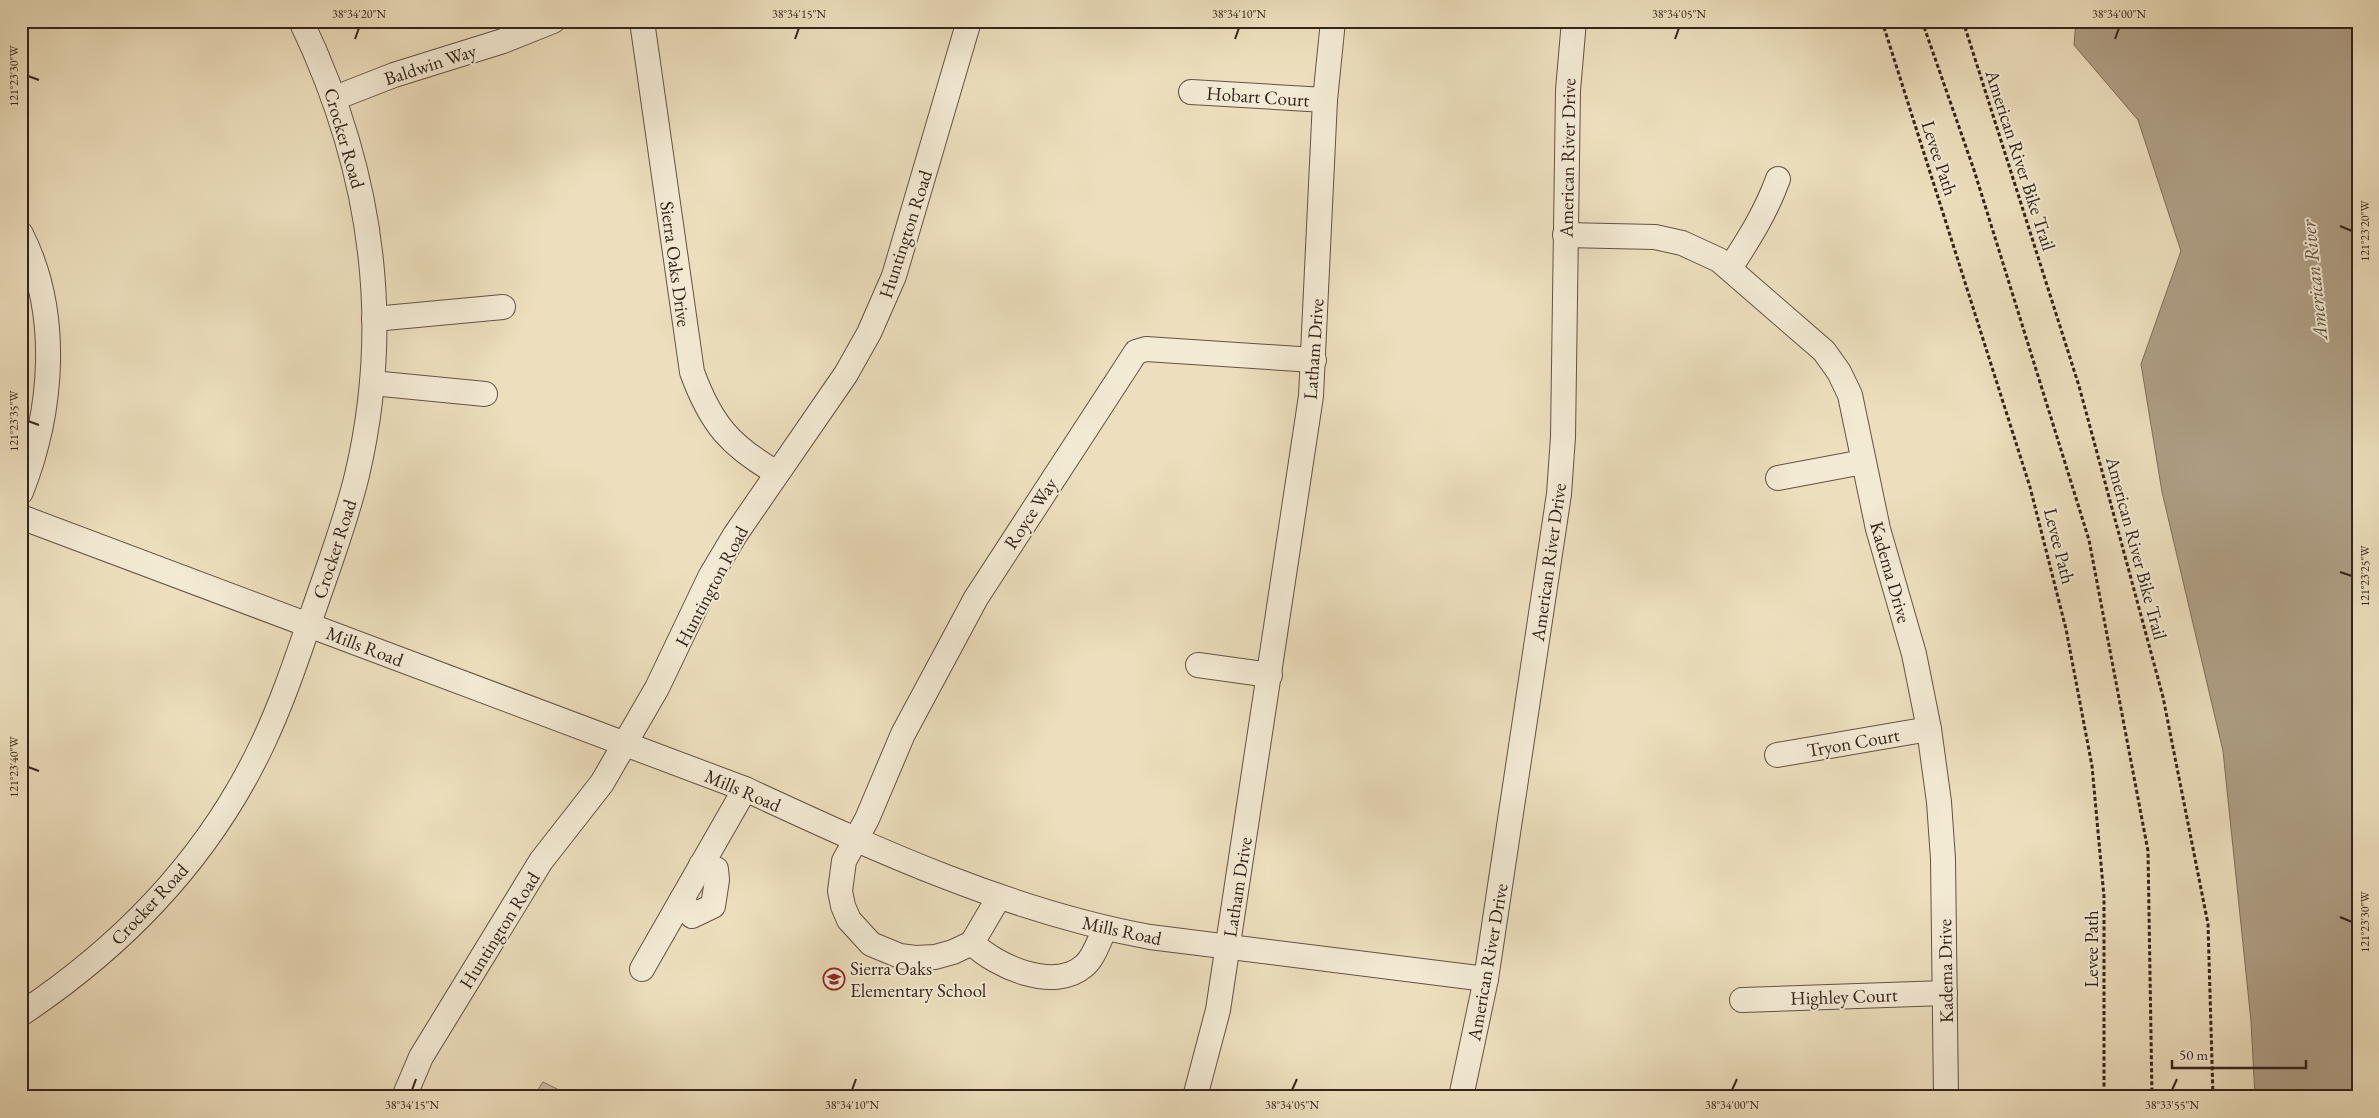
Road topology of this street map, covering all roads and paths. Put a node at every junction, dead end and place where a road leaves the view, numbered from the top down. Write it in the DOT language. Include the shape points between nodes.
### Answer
graph roads {
  1 [pos="302,21"];
  2 [pos="553,21"];
  3 [pos="642,21"];
  4 [pos="969,21"];
  5 [pos="1333,21"];
  6 [pos="1574,21"];
  7 [pos="1882,21"];
  8 [pos="1922,21"];
  9 [pos="1963,21"];
  10 [pos="1191,92"];
  11 [pos="335,98"];
  12 [pos="1325,100"];
  13 [pos="1778,179"];
  14 [pos="21,234"];
  15 [pos="1565,235"];
  16 [pos="1730,268"];
  17 [pos="503,307"];
  18 [pos="374,319"];
  19 [pos="1314,360"];
  20 [pos="372,383"];
  21 [pos="485,394"];
  22 [pos="1863,462"];
  23 [pos="777,473"];
  24 [pos="1778,478"];
  25 [pos="21,492"];
  26 [pos="21,517"];
  27 [pos="308,625"];
  28 [pos="1198,665"];
  29 [pos="1270,675"];
  30 [pos="1929,729"];
  31 [pos="624,744"];
  32 [pos="1777,755"];
  33 [pos="745,789"];
  34 [pos="855,840"];
  35 [pos="999,897"];
  36 [pos="1105,929"];
  37 [pos="972,944"];
  38 [pos="1228,947"];
  39 [pos="642,969"];
  40 [pos="1486,978"];
  41 [pos="1945,994"];
  42 [pos="1742,1000"];
  43 [pos="21,1014"];
  44 [pos="404,1097"];
  45 [pos="1195,1097"];
  46 [pos="1461,1097"];
  47 [pos="1946,1097"];
  48 [pos="2104,1097"];
  49 [pos="2152,1097"];
  50 [pos="2213,1097"];
  1 -- 11 [label="street, Crocker Road"];
  2 -- 11 [label="street, Baldwin Way" via="503,41 394,74"];
  3 -- 23 [label="street, Sierra Oaks Drive" via="692,372 701,398 723,432 742,451"];
  4 -- 23 [label="street, Huntington Road" via="883,305 846,374"];
  5 -- 12 [label="street, Latham Drive"];
  6 -- 15 [label="street, American River Drive" via="1568,90"];
  7 -- 48 [label="path, Levee Path" via="2030,487 2066,629 2092,766 2104,897"];
  8 -- 49 [label="path" via="1974,170 2089,540 2148,851"];
  9 -- 50 [label="path, American River Bike Trail" via="2079,386 2163,697 2208,924"];
  10 -- 12 [label="street, Hobart Court"];
  11 -- 18 [label="street, Crocker Road" via="346,131 370,244"];
  12 -- 19 [label="street, Latham Drive"];
  13 -- 16 [label="street" via="1756,230"];
  14 -- 25 [label="street" via="34,259 42,291 48,365 38,439"];
  15 -- 16 [label="street, Kadema Drive" via="1655,237 1694,248"];
  15 -- 40 [label="street, American River Drive" via="1559,494"];
  16 -- 22 [label="street, Kadema Drive" via="1824,351 1839,372 1854,407"];
  17 -- 18 [label="street"];
  18 -- 20 [label="street, Crocker Road"];
  19 -- 29 [label="street, Latham Drive"];
  19 -- 34 [label="street, Royce Way" via="1146,349 1132,356 976,598 903,734"];
  20 -- 21 [label="street"];
  20 -- 27 [label="street, Crocker Road" via="357,475 345,520"];
  22 -- 24 [label="street"];
  22 -- 30 [label="street, Kadema Drive" via="1878,529 1914,654"];
  23 -- 31 [label="street, Huntington Road" via="710,577 658,688"];
  26 -- 27 [label="street, Mills Road"];
  27 -- 31 [label="street, Mills Road"];
  27 -- 43 [label="street, Crocker Road" via="280,706 261,748 239,788 187,865 125,933 91,964"];
  28 -- 29 [label="street"];
  29 -- 38 [label="street, Latham Drive"];
  30 -- 32 [label="street, Tryon Court"];
  30 -- 41 [label="street, Kadema Drive" via="1943,859"];
  31 -- 33 [label="street, Mills Road"];
  31 -- 44 [label="street, Huntington Road" via="602,783 541,861 421,1058"];
  33 -- 34 [label="street, Mills Road"];
  33 -- 39 [label="street" via="701,865 716,869 713,906 692,916 682,899"];
  34 -- 35 [label="street, Mills Road"];
  34 -- 37 [label="street, Royce Way" via="844,861 840,892 849,920 871,944 900,956 915,958 935,957"];
  35 -- 36 [label="street, Mills Road"];
  35 -- 37 [label="street"];
  36 -- 37 [label="street" via="1086,965 1060,976 1007,968"];
  36 -- 38 [label="street, Mills Road"];
  38 -- 40 [label="street, Mills Road"];
  38 -- 45 [label="street, Latham Drive" via="1218,1010"];
  40 -- 46 [label="street, American River Drive"];
  41 -- 42 [label="street, Highley Court"];
  41 -- 47 [label="street, Kadema Drive"];
}
